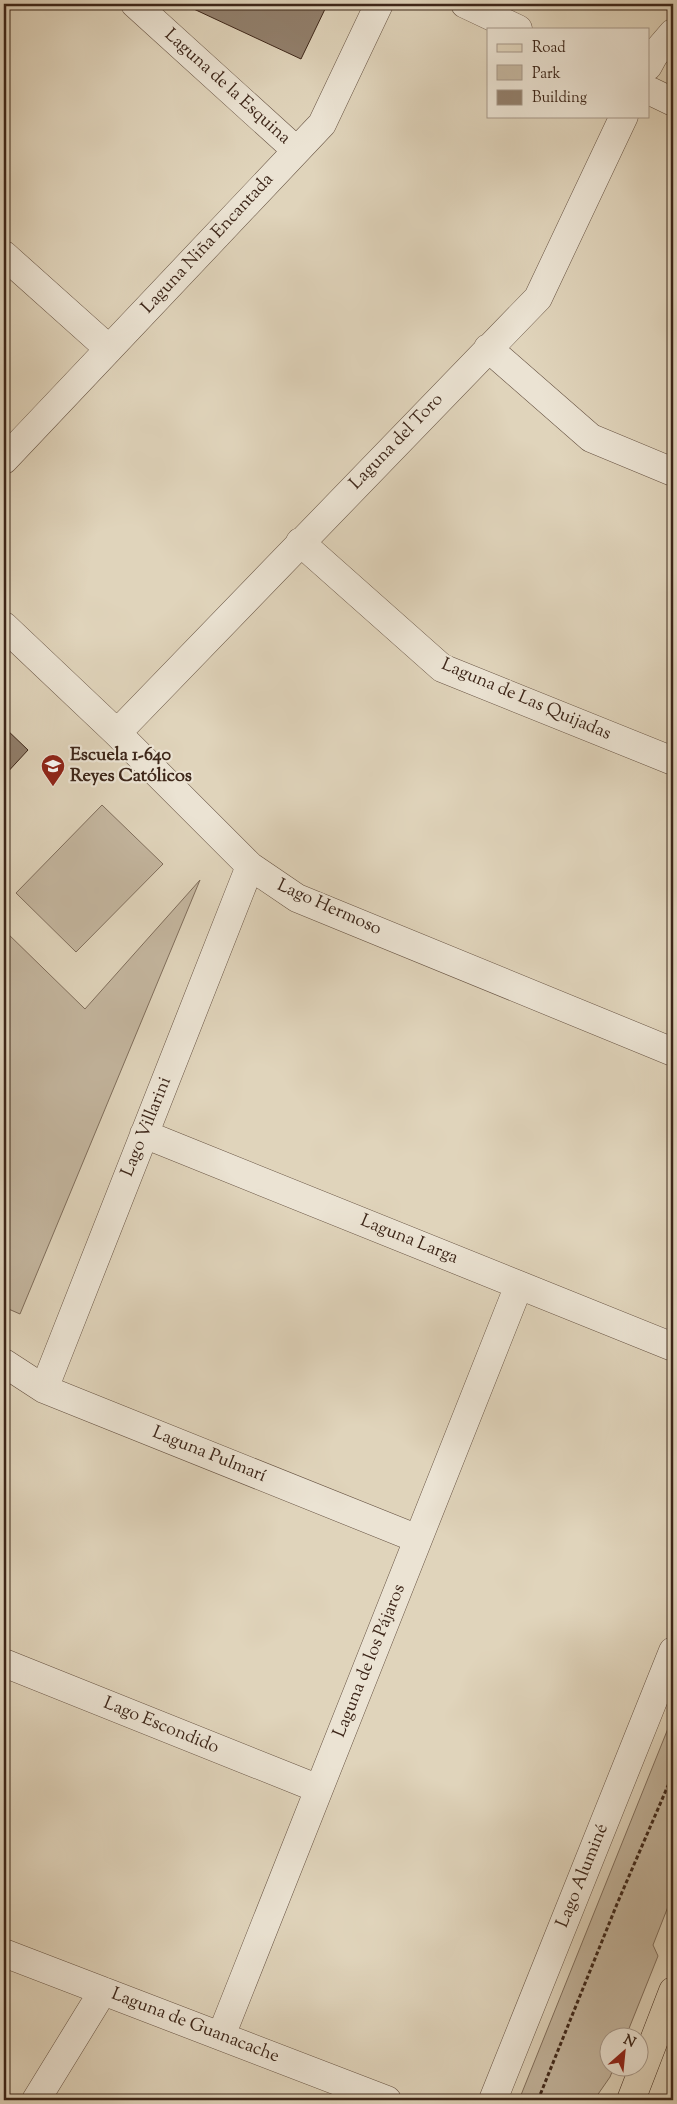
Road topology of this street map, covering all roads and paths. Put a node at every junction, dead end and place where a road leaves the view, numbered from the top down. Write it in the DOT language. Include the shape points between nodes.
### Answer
graph roads {
  1 [pos="135,4"];
  2 [pos="379,4"];
  3 [pos="465,4"];
  4 [pos="516,28"];
  5 [pos="673,33"];
  6 [pos="650,62"];
  7 [pos="650,91"];
  8 [pos="673,102"];
  9 [pos="623,118"];
  10 [pos="296,150"];
  11 [pos="4,255"];
  12 [pos="488,348"];
  13 [pos="109,349"];
  14 [pos="4,460"];
  15 [pos="673,472"];
  16 [pos="300,542"];
  17 [pos="4,626"];
  18 [pos="117,733"];
  19 [pos="673,761"];
  20 [pos="250,866"];
  21 [pos="673,1052"];
  22 [pos="144,1134"];
  23 [pos="519,1285"];
  24 [pos="673,1347"];
  25 [pos="4,1363"];
  26 [pos="44,1389"];
  27 [pos="418,1539"];
  28 [pos="673,1651"];
  29 [pos="4,1663"];
  30 [pos="673,1774"];
  31 [pos="319,1789"];
  32 [pos="4,1953"];
  33 [pos="103,1991"];
  34 [pos="673,1991"];
  35 [pos="221,2036"];
  36 [pos="359,2095"];
  37 [pos="36,2100"];
  38 [pos="387,2100"];
  39 [pos="494,2100"];
  40 [pos="538,2100"];
  41 [pos="631,2100"];
  1 -- 10 [label="street, Laguna de la Esquina"];
  2 -- 10 [label="street, Laguna Niña Encantada" via="322,124"];
  3 -- 4 [label="street"];
  5 -- 6 [label="street"];
  7 -- 8 [label="street"];
  9 -- 12 [label="street, Laguna del Toro" via="538,298"];
  10 -- 13 [label="street, Laguna Niña Encantada"];
  11 -- 13 [label="street"];
  12 -- 15 [label="street" via="591,438"];
  12 -- 16 [label="street, Laguna del Toro"];
  13 -- 14 [label="street, Laguna Niña Encantada"];
  16 -- 18 [label="street, Laguna del Toro"];
  16 -- 19 [label="street, Laguna de Las Quijadas" via="442,668"];
  17 -- 18 [label="street, Lago Hermoso"];
  18 -- 20 [label="street, Lago Hermoso"];
  20 -- 21 [label="street, Lago Hermoso" via="297,898"];
  20 -- 22 [label="street, Lago Villarini"];
  22 -- 23 [label="street, Laguna Larga"];
  22 -- 26 [label="street, Lago Villarini"];
  23 -- 24 [label="street, Laguna Larga"];
  23 -- 27 [label="street, Laguna de los Pájaros"];
  25 -- 26 [label="street, Laguna Pulmarí"];
  26 -- 27 [label="street, Laguna Pulmarí"];
  27 -- 31 [label="street, Laguna de los Pájaros"];
  28 -- 39 [label="street, Lago Aluminé"];
  29 -- 31 [label="street, Lago Escondido"];
  30 -- 40 [label="path"];
  31 -- 35 [label="street, Laguna de los Pájaros"];
  32 -- 33 [label="street, Laguna de Guanacache"];
  33 -- 35 [label="street, Laguna de Guanacache"];
  33 -- 37 [label="street"];
  34 -- 41 [label="main road"];
  35 -- 36 [label="street, Laguna de Guanacache"];
  36 -- 38 [label="street, Laguna de Guanacache"];
}
